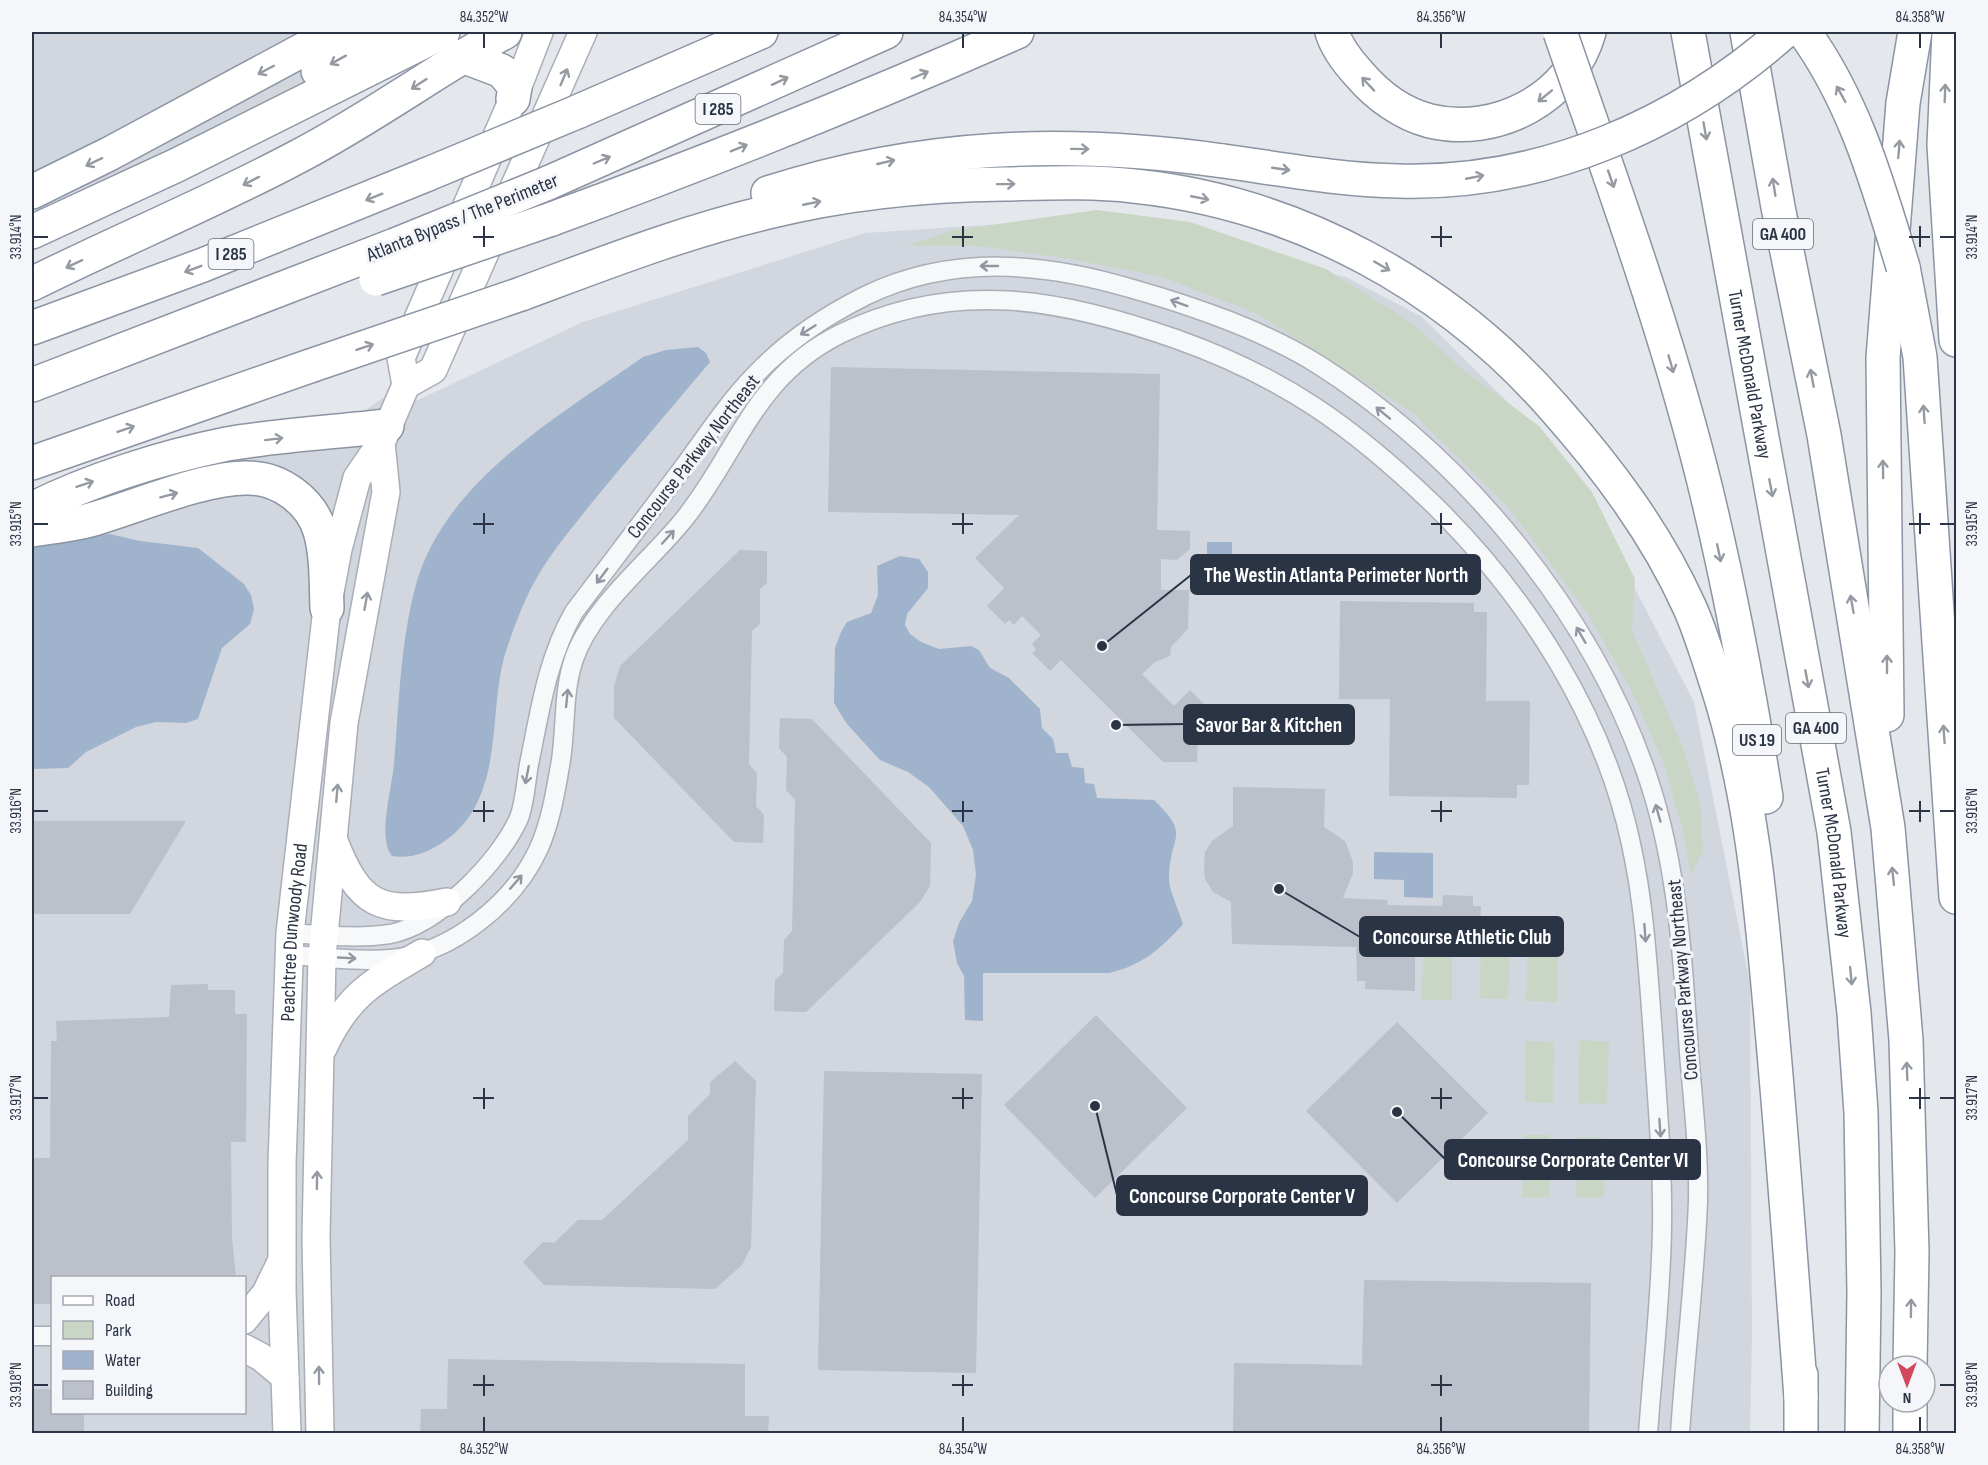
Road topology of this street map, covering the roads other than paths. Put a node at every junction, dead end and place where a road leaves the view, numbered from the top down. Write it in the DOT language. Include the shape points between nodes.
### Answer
graph roads {
  1 [pos="336,32"];
  2 [pos="390,32"];
  3 [pos="505,32"];
  4 [pos="539,32"];
  5 [pos="583,32"];
  6 [pos="761,32"];
  7 [pos="886,32"];
  8 [pos="1017,32"];
  9 [pos="1332,32"];
  10 [pos="1560,32"];
  11 [pos="1589,32"];
  12 [pos="1688,32"];
  13 [pos="1747,32"];
  14 [pos="1784,32"];
  15 [pos="1804,32"];
  16 [pos="1915,32"];
  17 [pos="1949,32"];
  18 [pos="453,44"];
  19 [pos="513,99"];
  20 [pos="32,192"];
  21 [pos="32,221"];
  22 [pos="32,232"];
  23 [pos="654,244"];
  24 [pos="32,284"];
  25 [pos="294,284"];
  26 [pos="32,328"];
  27 [pos="1956,340"];
  28 [pos="32,385"];
  29 [pos="405,385"];
  30 [pos="384,434"];
  31 [pos="32,463"];
  32 [pos="32,509"];
  33 [pos="32,531"];
  34 [pos="327,608"];
  35 [pos="1888,828"];
  36 [pos="333,838"];
  37 [pos="1956,897"];
  38 [pos="447,902"];
  39 [pos="289,944"];
  40 [pos="323,946"];
  41 [pos="422,953"];
  42 [pos="320,1055"];
  43 [pos="282,1257"];
  44 [pos="246,1318"];
  45 [pos="32,1336"];
  46 [pos="51,1336"];
  47 [pos="246,1349"];
  48 [pos="1910,1354"];
  49 [pos="285,1377"];
  50 [pos="1801,1398"];
  51 [pos="1910,1414"];
  52 [pos="287,1434"];
  53 [pos="320,1434"];
  54 [pos="1648,1434"];
  55 [pos="1680,1434"];
  56 [pos="1801,1434"];
  57 [pos="1862,1434"];
  58 [pos="1910,1434"];
  1 -- 20 [label="highway, one-way"];
  2 -- 21 [label="highway, one-way" via="153,161"];
  3 -- 18 [label="highway"];
  4 -- 19 [label="main road, Peachtree Dunwoody Road"];
  29 -- 5 [label="main road, one-way" via="433,370"];
  6 -- 26 [label="highway, I 285, one-way, bridge" via="428,174 203,265"];
  25 -- 7 [label="highway, Atlanta Bypass / The Perimeter / I 285, one-way, bridge" via="548,183"];
  25 -- 8 [label="highway, one-way, bridge" via="376,279 549,220 918,76"];
  11 -- 9 [label="highway, one-way" via="1560,84 1534,105 1501,119 1467,125 1430,121 1402,110 1373,90 1346,59"];
  10 -- 50 [label="highway, US 19, one-way, bridge" via="1667,351 1707,494 1758,746 1783,906 1792,1020 1801,1209"];
  12 -- 57 [label="highway, Turner McDonald Parkway / GA 400, one-way" via="1834,832 1861,1112"];
  35 -- 13 [label="highway, GA 400, one-way" via="1824,435"];
  23 -- 14 [label="highway, one-way, bridge" via="749,199 797,183 900,159 1038,148 1167,153 1330,176 1400,181 1463,179 1586,151 1636,131 1712,88"];
  37 -- 15 [label="highway, one-way, bridge" via="1920,357 1903,267 1874,169 1848,107"];
  35 -- 16 [label="highway, one-way" via="1883,358 1903,103"];
  27 -- 17 [label="highway, one-way" via="1944,145"];
  18 -- 19 [label="highway" via="502,71 515,87"];
  18 -- 22 [label="highway"];
  18 -- 24 [label="highway, one-way" via="358,124 171,220"];
  19 -- 29 [label="main road, Peachtree Dunwoody Road" via="401,358"];
  31 -- 23 [label="highway, one-way, bridge"];
  23 -- 50 [label="highway, one-way" via="768,211 867,192 963,185 1135,186 1217,202 1332,239 1422,289 1522,371 1620,488 1661,552 1691,610 1720,693 1745,791 1764,930"];
  25 -- 28 [label="highway, Atlanta Bypass / The Perimeter / I 285"];
  29 -- 30 [label="main road, Peachtree Dunwoody Road"];
  32 -- 30 [label="highway, one-way" via="71,489 109,476 227,444"];
  30 -- 34 [label="main road, Peachtree Dunwoody Road" via="357,478"];
  36 -- 30 [label="main road, Peachtree Dunwoody Road, one-way" via="344,723 386,492"];
  33 -- 34 [label="highway, one-way" via="88,520 211,483 249,477 285,488 309,508 320,530 326,563"];
  34 -- 39 [label="main road, Peachtree Dunwoody Road"];
  48 -- 35 [label="highway, GA 400, one-way" via="1912,1252 1906,1040"];
  36 -- 38 [label="main road" via="354,883 375,902 394,909"];
  36 -- 40 [label="main road, Peachtree Dunwoody Road"];
  38 -- 40 [label="street, Concourse Parkway Northeast" via="423,919 392,933"];
  55 -- 38 [label="street, Concourse Parkway Northeast, one-way" via="1698,1197 1696,1148 1675,890 1663,831 1634,738 1566,610 1504,529 1417,441 1327,371 1278,343 1166,298 1107,281 1052,269 1010,266 969,266 894,283 859,299 796,338 749,381 574,612 552,660 519,817 498,852 471,884"];
  39 -- 40 [label="street, Concourse Parkway Northeast"];
  39 -- 43 [label="main road, Peachtree Dunwoody Road"];
  40 -- 41 [label="street, Concourse Parkway Northeast, one-way" via="392,959"];
  40 -- 42 [label="main road, Peachtree Dunwoody Road"];
  41 -- 42 [label="main road" via="374,981 350,1001"];
  41 -- 54 [label="street, Concourse Parkway Northeast, one-way" via="474,927 527,869 547,826 561,759 571,667 580,644 614,597 684,520 765,394 809,353 839,335 900,309 971,299 1006,299 1089,312 1190,344 1263,374 1299,394 1394,467 1443,514 1509,590 1537,629 1601,751 1630,840 1644,920 1661,1149 1662,1233"];
  53 -- 42 [label="main road, Peachtree Dunwoody Road, one-way" via="316,1238"];
  43 -- 44 [label="main road" via="266,1293"];
  43 -- 49 [label="main road, Peachtree Dunwoody Road"];
  45 -- 46 [label="street"];
  47 -- 49 [label="main road"];
  49 -- 52 [label="main road, Peachtree Dunwoody Road"];
  50 -- 56 [label="highway, US 19"];
  51 -- 58 [label="highway"];
}
